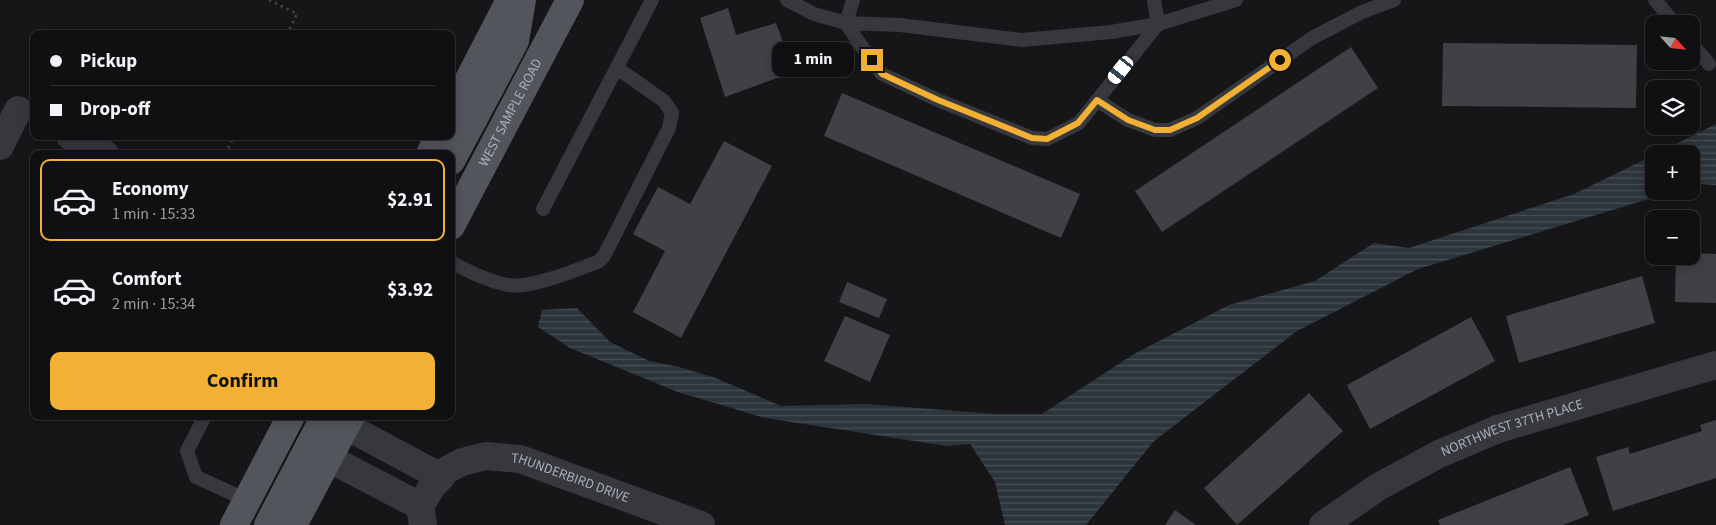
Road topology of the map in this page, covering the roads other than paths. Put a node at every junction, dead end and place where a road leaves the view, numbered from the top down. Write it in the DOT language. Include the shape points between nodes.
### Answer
graph roads {
  1 [pos="510,0"];
  2 [pos="522,0"];
  3 [pos="570,0"];
  4 [pos="652,0"];
  5 [pos="787,0"];
  6 [pos="853,0"];
  7 [pos="1154,0"];
  8 [pos="1236,0"];
  9 [pos="1394,0"];
  10 [pos="1655,0"];
  11 [pos="1668,15"];
  12 [pos="846,23"];
  13 [pos="1158,24"];
  14 [pos="1700,54"];
  15 [pos="1709,64"];
  16 [pos="617,68"];
  17 [pos="1097,100"];
  18 [pos="455,106"];
  19 [pos="17,110"];
  20 [pos="78,140"];
  21 [pos="0,146"];
  22 [pos="97,150"];
  23 [pos="455,152"];
  24 [pos="543,209"];
  25 [pos="455,218"];
  26 [pos="455,264"];
  27 [pos="1716,365"];
  28 [pos="203,420"];
  29 [pos="289,420"];
  30 [pos="341,420"];
  31 [pos="328,458"];
  32 [pos="440,477"];
  33 [pos="247,500"];
  34 [pos="422,516"];
  35 [pos="234,525"];
  36 [pos="268,525"];
  37 [pos="293,525"];
  38 [pos="701,525"];
  39 [pos="1323,525"];
  1 -- 18 [label="main road"];
  2 -- 23 [label="main road" via="515,40"];
  3 -- 25 [label="main road, WEST SAMPLE ROAD"];
  4 -- 16 [label="lane"];
  5 -- 12 [label="lane" via="814,14"];
  6 -- 12 [label="lane"];
  7 -- 13 [label="lane"];
  8 -- 13 [label="lane"];
  9 -- 17 [label="lane" via="1362,12 1312,38 1197,118 1170,130 1155,130 1128,120"];
  10 -- 11 [label="lane"];
  12 -- 13 [label="lane" via="900,25 1022,40"];
  12 -- 17 [label="lane" via="882,74 1032,138 1047,139 1078,123"];
  13 -- 17 [label="lane"];
  14 -- 15 [label="lane"];
  16 -- 24 [label="lane"];
  16 -- 26 [label="lane" via="664,101 672,113 669,128 604,256 598,262 546,279 510,286 484,279"];
  19 -- 21 [label="street"];
  20 -- 22 [label="street"];
  27 -- 39 [label="street, NORTHWEST 37TH PLACE" via="1498,429 1439,454 1378,487"];
  28 -- 33 [label="lane" via="187,450 196,477"];
  29 -- 33 [label="main road"];
  30 -- 31 [label="main road"];
  30 -- 32 [label="street"];
  30 -- 36 [label="main road"];
  31 -- 34 [label="street, THUNDERBIRD DRIVE"];
  31 -- 37 [label="main road"];
  32 -- 34 [label="street, THUNDERBIRD DRIVE" via="433,484"];
  32 -- 38 [label="street, THUNDERBIRD DRIVE" via="462,462 486,456 520,459"];
  33 -- 35 [label="main road"];
}
